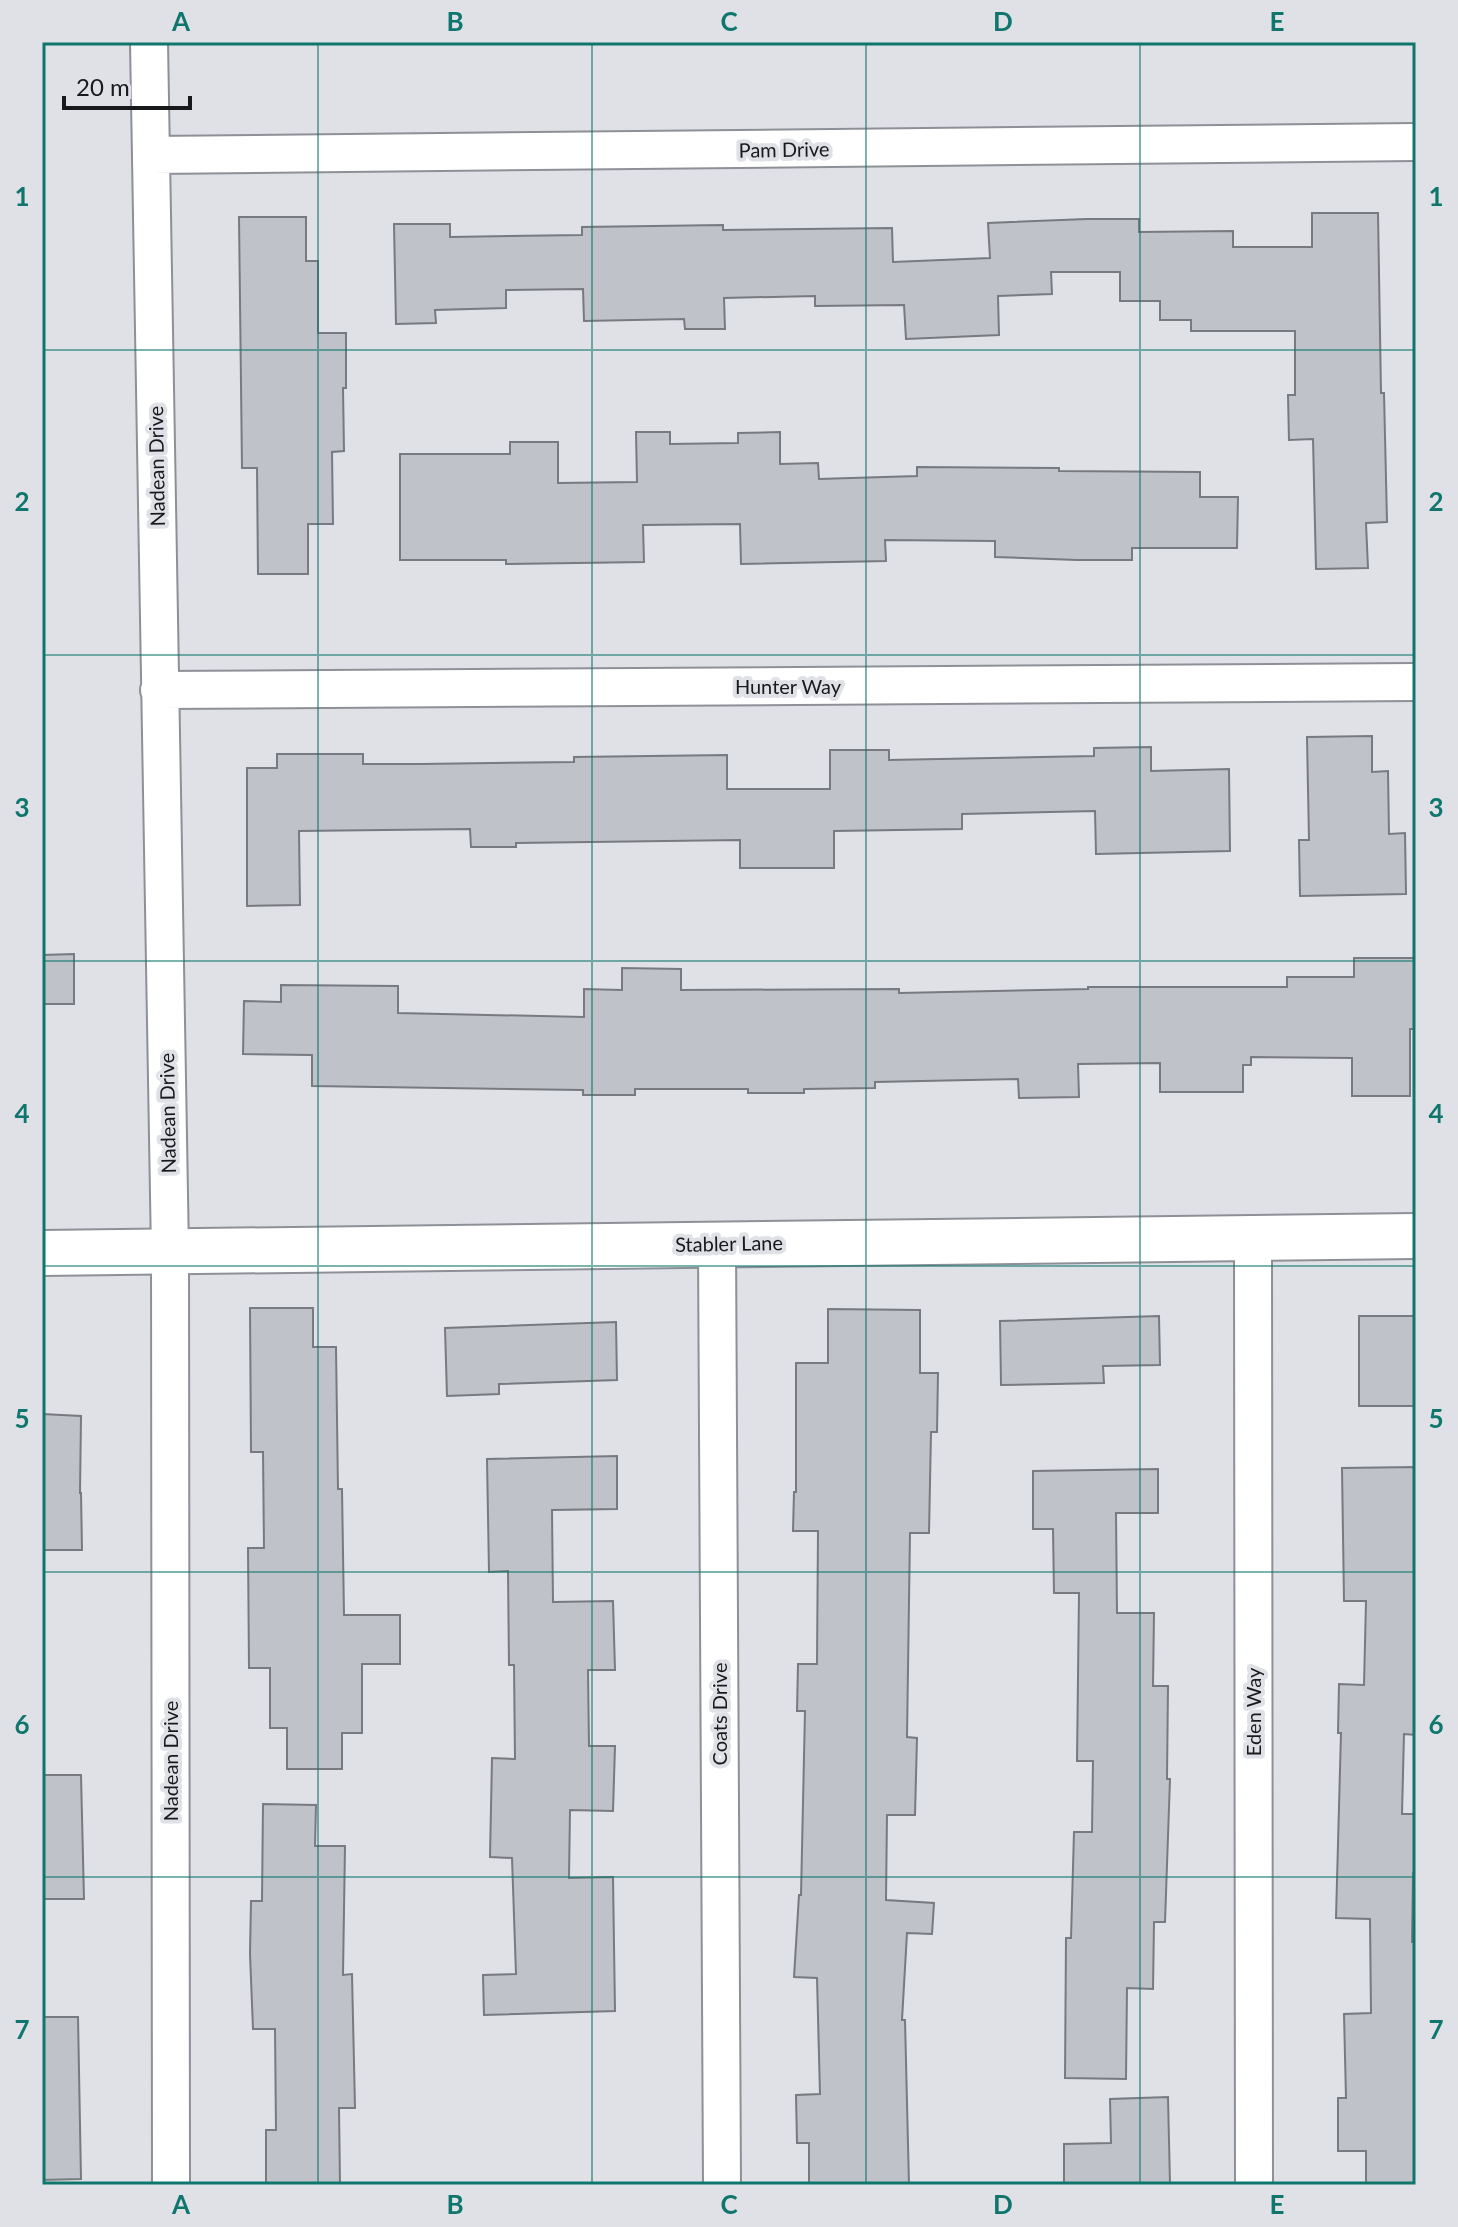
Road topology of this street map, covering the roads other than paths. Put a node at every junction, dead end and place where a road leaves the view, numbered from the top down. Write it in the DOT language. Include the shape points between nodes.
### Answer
graph roads {
  1 [pos="149,42"];
  2 [pos="1416,142"];
  3 [pos="152,155"];
  4 [pos="1416,682"];
  5 [pos="159,690"];
  6 [pos="1416,1236"];
  7 [pos="1253,1239"];
  8 [pos="717,1243"];
  9 [pos="170,1252"];
  10 [pos="42,1253"];
  11 [pos="171,2185"];
  12 [pos="722,2185"];
  13 [pos="1254,2185"];
  1 -- 3 [label="street, Nadean Drive"];
  2 -- 3 [label="street, Pam Drive"];
  3 -- 5 [label="street, Nadean Drive"];
  4 -- 5 [label="street, Hunter Way"];
  5 -- 9 [label="street, Nadean Drive"];
  6 -- 7 [label="street, Stabler Lane"];
  7 -- 8 [label="street, Stabler Lane"];
  7 -- 13 [label="street, Eden Way"];
  8 -- 9 [label="street, Stabler Lane"];
  8 -- 12 [label="street, Coats Drive"];
  9 -- 10 [label="street, Stabler Lane"];
  9 -- 11 [label="street, Nadean Drive"];
}
